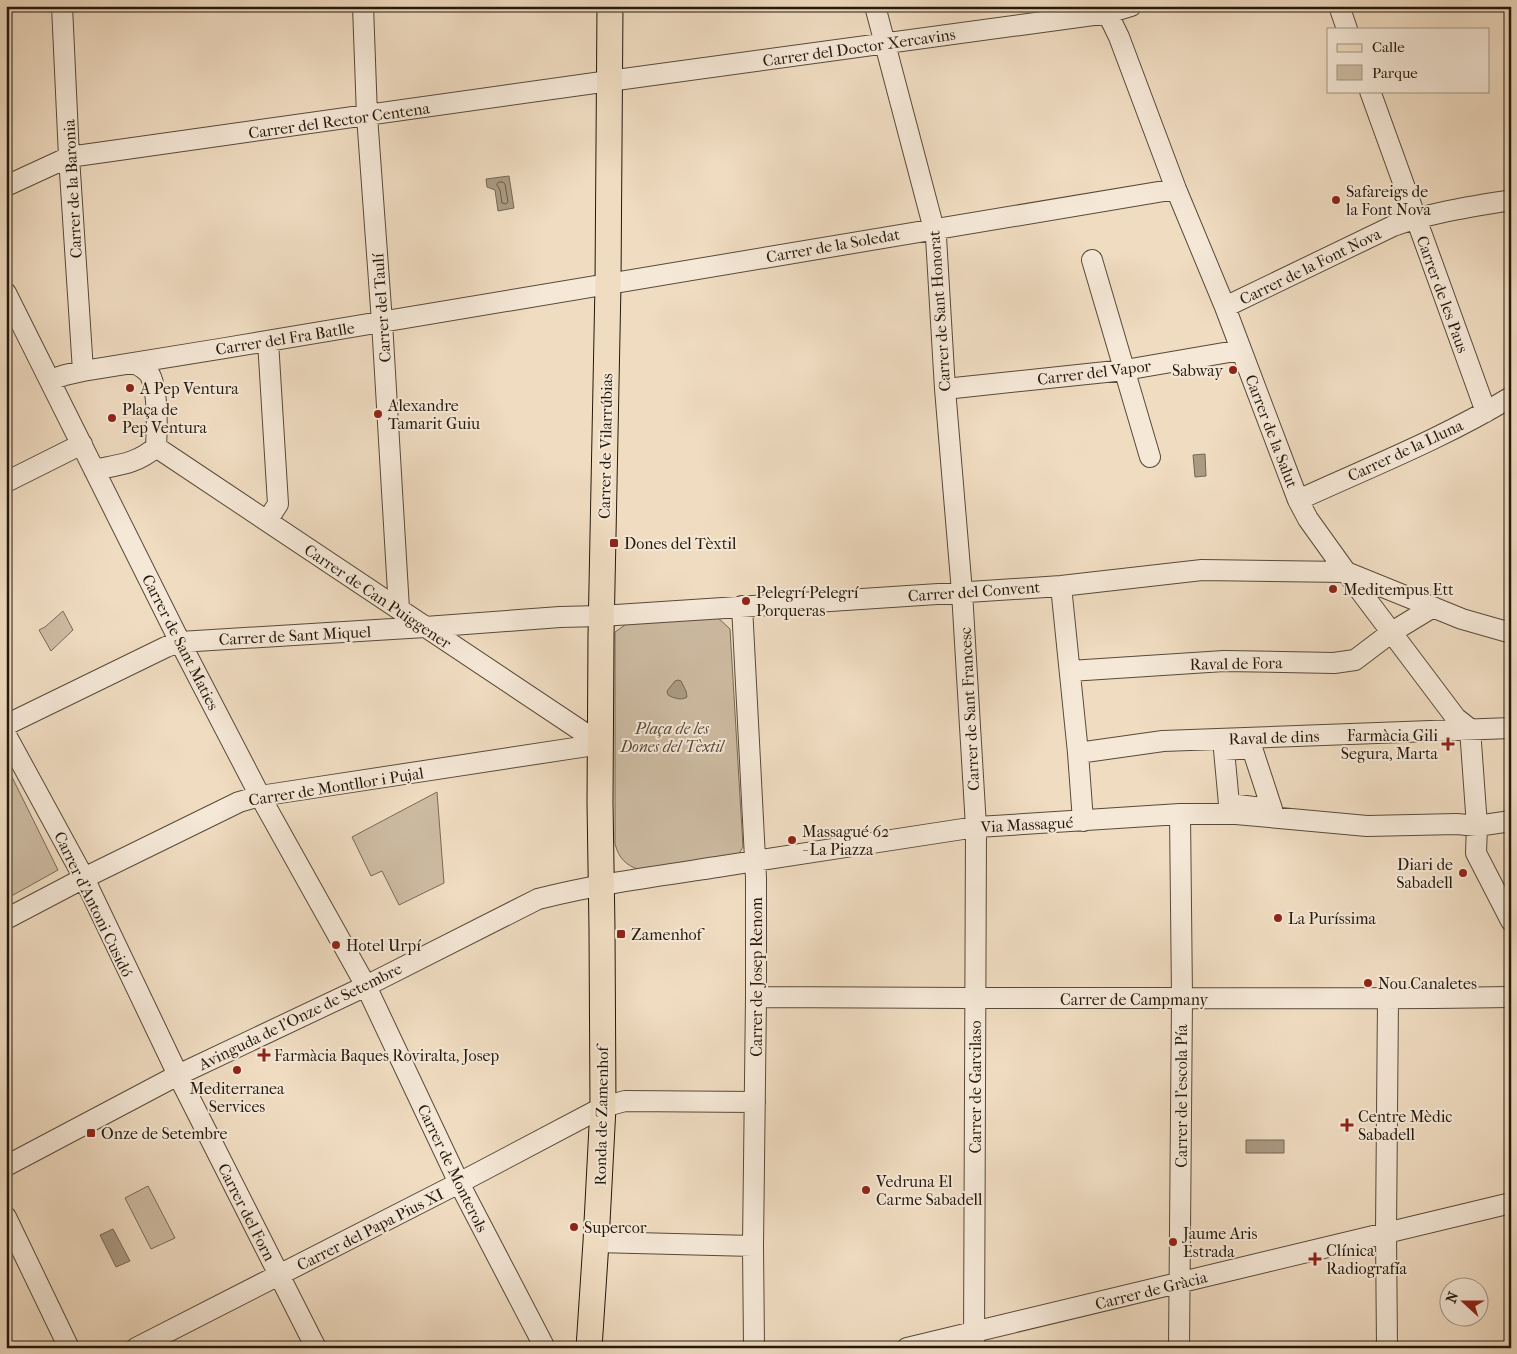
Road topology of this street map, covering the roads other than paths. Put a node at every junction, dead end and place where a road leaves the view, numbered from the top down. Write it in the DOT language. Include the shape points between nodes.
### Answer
graph roads {
  1 [pos="62,6"];
  2 [pos="363,6"];
  3 [pos="610,6"];
  4 [pos="875,6"];
  5 [pos="1131,6"];
  6 [pos="1339,6"];
  7 [pos="1106,10"];
  8 [pos="1347,28"];
  9 [pos="884,43"];
  10 [pos="609,81"];
  11 [pos="1370,92"];
  12 [pos="367,116"];
  13 [pos="70,157"];
  14 [pos="6,186"];
  15 [pos="1176,188"];
  16 [pos="1511,200"];
  17 [pos="1415,218"];
  18 [pos="934,228"];
  19 [pos="1092,260"];
  20 [pos="608,284"];
  21 [pos="6,292"];
  22 [pos="1225,307"];
  23 [pos="382,322"];
  24 [pos="268,341"];
  25 [pos="1241,350"];
  26 [pos="134,363"];
  27 [pos="1125,370"];
  28 [pos="83,371"];
  29 [pos="50,380"];
  30 [pos="945,389"];
  31 [pos="1511,397"];
  32 [pos="1486,412"];
  33 [pos="82,444"];
  34 [pos="156,447"];
  35 [pos="1150,457"];
  36 [pos="94,470"];
  37 [pos="6,482"];
  38 [pos="1298,500"];
  39 [pos="267,521"];
  40 [pos="1346,572"];
  41 [pos="1061,586"];
  42 [pos="962,592"];
  43 [pos="742,606"];
  44 [pos="1433,608"];
  45 [pos="399,609"];
  46 [pos="601,616"];
  47 [pos="425,627"];
  48 [pos="1392,632"];
  49 [pos="1511,633"];
  50 [pos="180,642"];
  51 [pos="1070,671"];
  52 [pos="6,725"];
  53 [pos="1511,728"];
  54 [pos="1470,729"];
  55 [pos="6,735"];
  56 [pos="601,744"];
  57 [pos="1078,753"];
  58 [pos="260,796"];
  59 [pos="1180,814"];
  60 [pos="1083,821"];
  61 [pos="1511,821"];
  62 [pos="1477,826"];
  63 [pos="976,827"];
  64 [pos="756,861"];
  65 [pos="84,878"];
  66 [pos="601,885"];
  67 [pos="6,919"];
  68 [pos="1511,921"];
  69 [pos="366,986"];
  70 [pos="756,997"];
  71 [pos="1511,997"];
  72 [pos="1182,998"];
  73 [pos="976,999"];
  74 [pos="1388,999"];
  75 [pos="178,1075"];
  76 [pos="755,1102"];
  77 [pos="603,1107"];
  78 [pos="6,1166"];
  79 [pos="459,1183"];
  80 [pos="1511,1203"];
  81 [pos="6,1217"];
  82 [pos="1386,1233"];
  83 [pos="596,1242"];
  84 [pos="753,1246"];
  85 [pos="280,1276"];
  86 [pos="1180,1282"];
  87 [pos="974,1340"];
  88 [pos="69,1348"];
  89 [pos="136,1348"];
  90 [pos="316,1348"];
  91 [pos="545,1348"];
  92 [pos="589,1348"];
  93 [pos="754,1348"];
  94 [pos="907,1348"];
  95 [pos="1179,1348"];
  96 [pos="1387,1348"];
  1 -- 13 [label="street, Carrer de la Baronia"];
  2 -- 12 [label="street, Carrer del Taulí"];
  3 -- 10 [label="main road, Carrer de Vilarrúbias"];
  4 -- 9 [label="street, Carrer de Sant Honorat"];
  5 -- 7 [label="street, Carrer del Doctor Xercavins"];
  6 -- 8 [label="street"];
  7 -- 9 [label="street, Carrer del Doctor Xercavins"];
  7 -- 15 [label="street, Carrer de la Salut"];
  9 -- 10 [label="street, Carrer del Doctor Xercavins"];
  9 -- 18 [label="street, Carrer de Sant Honorat"];
  10 -- 12 [label="street, Carrer del Rector Centena"];
  10 -- 20 [label="main road, Carrer de Vilarrúbias"];
  11 -- 17 [label="street, Carrer de les Paus"];
  12 -- 13 [label="street, Carrer del Rector Centena"];
  12 -- 23 [label="street, Carrer del Taulí"];
  13 -- 14 [label="street, Carrer del Rector Centena"];
  13 -- 28 [label="street, Carrer de la Baronia"];
  15 -- 18 [label="street, Carrer de la Soledat"];
  15 -- 22 [label="street, Carrer de la Salut"];
  16 -- 17 [label="street, Carrer de la Font Nova"];
  17 -- 22 [label="street, Carrer de la Font Nova"];
  17 -- 32 [label="street, Carrer de les Paus"];
  18 -- 20 [label="street, Carrer de la Soledat"];
  18 -- 30 [label="street, Carrer de Sant Honorat"];
  19 -- 27 [label="street"];
  20 -- 23 [label="street, Carrer del Fra Batlle"];
  20 -- 46 [label="main road, Carrer de Vilarrúbias"];
  21 -- 29 [label="street, Carrer de Sant Maties"];
  22 -- 25 [label="street, Carrer de la Salut"];
  23 -- 24 [label="street, Carrer del Fra Batlle"];
  23 -- 45 [label="street, Carrer del Taulí"];
  24 -- 26 [label="street, Carrer del Fra Batlle"];
  24 -- 39 [label="street" via="278,504"];
  25 -- 27 [label="street, Carrer del Vapor"];
  25 -- 38 [label="street, Carrer de la Salut"];
  26 -- 28 [label="street, Carrer del Fra Batlle"];
  26 -- 34 [label="street" via="150,376 154,391"];
  27 -- 30 [label="street, Carrer del Vapor"];
  27 -- 35 [label="street"];
  28 -- 29 [label="street, Carrer del Fra Batlle"];
  29 -- 33 [label="street, Carrer de Sant Maties"];
  30 -- 42 [label="street, Carrer de Sant Honorat"];
  31 -- 32 [label="street, Carrer de la Lluna"];
  32 -- 38 [label="street, Carrer de la Lluna"];
  33 -- 36 [label="street, Carrer de Sant Maties"];
  33 -- 37 [label="street"];
  34 -- 36 [label="street" via="135,461"];
  34 -- 39 [label="street, Carrer de Can Puiggener"];
  36 -- 50 [label="street, Carrer de Sant Maties"];
  38 -- 40 [label="street, Carrer de la Salut"];
  39 -- 45 [label="street, Carrer de Can Puiggener"];
  40 -- 41 [label="street, Carrer del Convent" via="1202,570"];
  40 -- 44 [label="street"];
  40 -- 48 [label="street, Carrer de la Salut"];
  41 -- 42 [label="street, Carrer del Convent"];
  41 -- 51 [label="street"];
  42 -- 43 [label="street, Carrer del Convent"];
  42 -- 63 [label="street, Carrer de Sant Francesc"];
  43 -- 46 [label="street, Carrer del Convent"];
  43 -- 64 [label="street, Carrer de Josep Renom"];
  44 -- 48 [label="street, Raval de Fora"];
  44 -- 49 [label="street"];
  45 -- 47 [label="street, Carrer de Can Puiggener"];
  46 -- 47 [label="street, Carrer de Sant Miquel"];
  46 -- 56 [label="main road, Carrer de Vilarrúbias"];
  47 -- 50 [label="street, Carrer de Sant Miquel"];
  47 -- 56 [label="street, Carrer de Can Puiggener"];
  48 -- 51 [label="street, Raval de Fora" via="1355,660 1334,664 1224,661"];
  48 -- 54 [label="street, Carrer de la Salut" via="1456,718"];
  50 -- 52 [label="street, Carrer de Sant Miquel"];
  50 -- 58 [label="street, Carrer de Sant Maties"];
  51 -- 57 [label="street"];
  53 -- 54 [label="street, Raval de dins"];
  54 -- 57 [label="street, Raval de dins" via="1163,742"];
  54 -- 62 [label="street"];
  55 -- 65 [label="street, Carrer d'Antoni Cusidó"];
  56 -- 58 [label="street, Carrer de Montllor i Pujal"];
  56 -- 66 [label="main road, Carrer de Vilarrúbias"];
  57 -- 60 [label="street"];
  58 -- 65 [label="street, Carrer de Montllor i Pujal" via="239,802"];
  58 -- 69 [label="street, Carrer de Sant Maties"];
  59 -- 60 [label="street, Via Massagué"];
  59 -- 62 [label="street, Via Massagué" via="1236,814 1367,826"];
  59 -- 72 [label="street, Carrer de l'escola Pía"];
  60 -- 63 [label="street, Via Massagué"];
  61 -- 62 [label="street, Via Massagué"];
  62 -- 68 [label="street" via="1476,853"];
  63 -- 64 [label="street, Via Massagué"];
  63 -- 73 [label="street, Carrer de Garcilaso"];
  64 -- 66 [label="street, Via Massagué"];
  64 -- 70 [label="street, Carrer de Josep Renom"];
  65 -- 67 [label="street, Carrer de Montllor i Pujal"];
  65 -- 75 [label="street, Carrer d'Antoni Cusidó"];
  66 -- 69 [label="street, Avinguda de l'Onze de Setembre" via="538,899"];
  66 -- 77 [label="main road, Ronda de Zamenhof"];
  69 -- 75 [label="street, Avinguda de l'Onze de Setembre"];
  69 -- 79 [label="street, Carrer de Monterols"];
  70 -- 73 [label="street, Carrer de Campmany"];
  70 -- 76 [label="street, Carrer de Josep Renom"];
  71 -- 74 [label="street, Carrer de Campmany"];
  72 -- 73 [label="street, Carrer de Campmany"];
  72 -- 74 [label="street, Carrer de Campmany"];
  72 -- 86 [label="street, Carrer de l'escola Pía"];
  73 -- 87 [label="street, Carrer de Garcilaso"];
  74 -- 82 [label="street"];
  75 -- 78 [label="street, Avinguda de l'Onze de Setembre"];
  75 -- 85 [label="street, Carrer del Forn"];
  76 -- 77 [label="street, Carrer del Papa Pius XI" via="625,1101"];
  76 -- 84 [label="street, Carrer de Josep Renom"];
  77 -- 79 [label="street, Carrer del Papa Pius XI"];
  77 -- 83 [label="main road, Ronda de Zamenhof"];
  79 -- 85 [label="street, Carrer del Papa Pius XI"];
  79 -- 91 [label="street, Carrer de Monterols"];
  80 -- 82 [label="street, Carrer de Gràcia"];
  81 -- 88 [label="street"];
  82 -- 86 [label="street, Carrer de Gràcia"];
  82 -- 96 [label="street"];
  83 -- 84 [label="street"];
  83 -- 92 [label="main road, Ronda de Zamenhof"];
  84 -- 93 [label="street, Carrer de Josep Renom"];
  85 -- 89 [label="street, Carrer del Papa Pius XI"];
  85 -- 90 [label="street, Carrer del Forn"];
  86 -- 87 [label="street, Carrer de Gràcia"];
  86 -- 95 [label="street, Carrer de l'escola Pía"];
  87 -- 94 [label="street, Carrer de Gràcia"];
}
